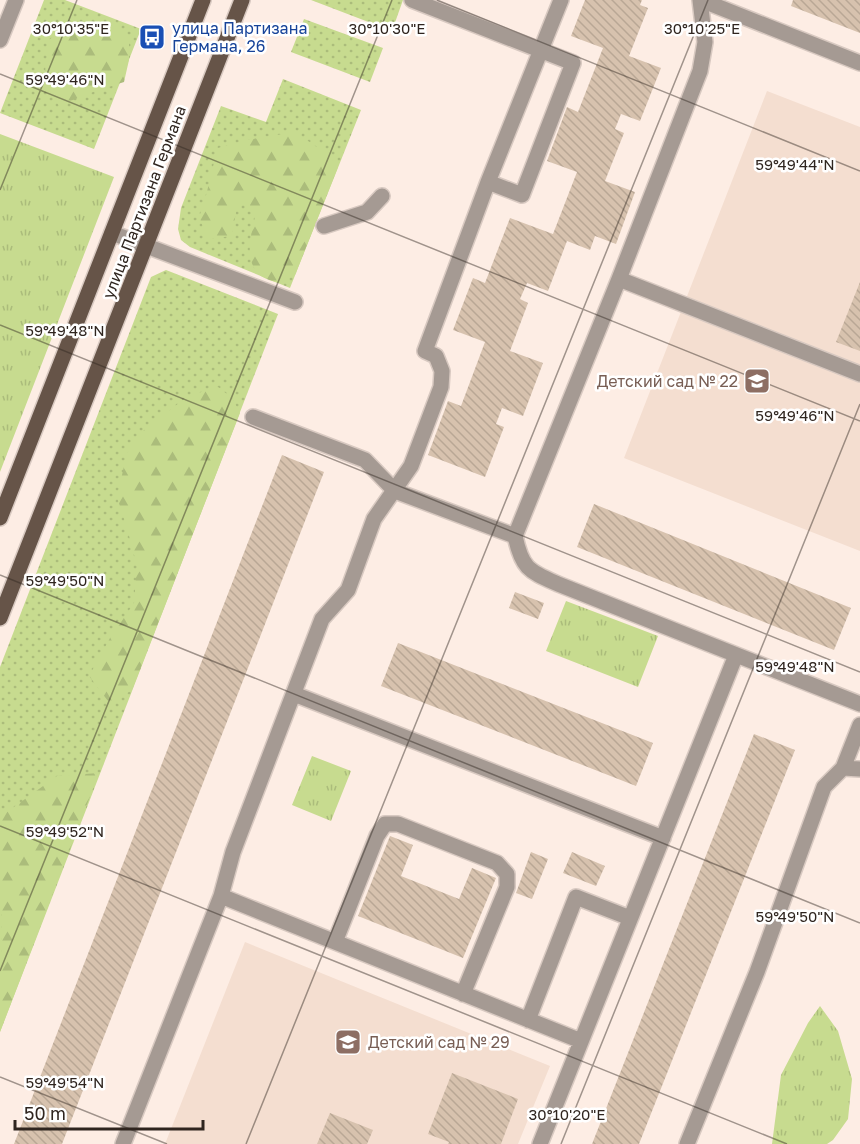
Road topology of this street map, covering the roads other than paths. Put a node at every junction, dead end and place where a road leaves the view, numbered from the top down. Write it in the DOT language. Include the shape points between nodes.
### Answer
graph roads {
  1 [pos="16,0"];
  2 [pos="203,0"];
  3 [pos="242,0"];
  4 [pos="412,0"];
  5 [pos="561,0"];
  6 [pos="700,0"];
  7 [pos="0,40"];
  8 [pos="541,51"];
  9 [pos="860,63"];
  10 [pos="488,182"];
  11 [pos="382,196"];
  12 [pos="324,226"];
  13 [pos="112,233"];
  14 [pos="146,246"];
  15 [pos="619,279"];
  16 [pos="295,302"];
  17 [pos="860,374"];
  18 [pos="253,417"];
  19 [pos="395,491"];
  20 [pos="0,518"];
  21 [pos="515,536"];
  22 [pos="0,618"];
  23 [pos="736,656"];
  24 [pos="294,694"];
  25 [pos="860,704"];
  26 [pos="860,725"];
  27 [pos="843,768"];
  28 [pos="860,769"];
  29 [pos="663,838"];
  30 [pos="221,896"];
  31 [pos="630,918"];
  32 [pos="334,942"];
  33 [pos="463,994"];
  34 [pos="528,1020"];
  35 [pos="580,1041"];
  36 [pos="123,1144"];
  37 [pos="540,1144"];
  38 [pos="687,1144"];
  1 -- 7 [label="lane"];
  2 -- 13 [label="main road, улица Партизана Германа"];
  3 -- 14 [label="main road, улица Партизана Германа"];
  4 -- 8 [label="lane"];
  5 -- 8 [label="lane"];
  6 -- 9 [label="lane"];
  6 -- 15 [label="lane" via="705,42 700,71"];
  8 -- 10 [label="lane"];
  8 -- 10 [label="lane" via="573,63 522,195"];
  10 -- 19 [label="lane" via="425,351 436,356 442,371 441,387 411,466"];
  11 -- 12 [label="lane" via="367,212"];
  13 -- 14 [label="lane"];
  13 -- 20 [label="main road, улица Партизана Германа"];
  14 -- 16 [label="lane"];
  14 -- 22 [label="main road, улица Партизана Германа"];
  15 -- 17 [label="lane"];
  15 -- 21 [label="lane"];
  18 -- 19 [label="lane" via="365,460"];
  19 -- 21 [label="lane"];
  19 -- 24 [label="lane" via="375,519 348,590 322,619"];
  21 -- 23 [label="lane" via="519,557 532,572"];
  23 -- 25 [label="lane"];
  23 -- 29 [label="lane"];
  24 -- 29 [label="lane"];
  24 -- 30 [label="lane" via="233,852"];
  26 -- 27 [label="lane"];
  27 -- 28 [label="lane"];
  27 -- 38 [label="lane" via="824,787 757,972"];
  29 -- 31 [label="lane"];
  30 -- 32 [label="lane"];
  30 -- 36 [label="lane"];
  31 -- 34 [label="lane" via="576,897"];
  31 -- 35 [label="lane"];
  32 -- 33 [label="lane"];
  32 -- 33 [label="lane" via="385,824 398,824 497,863 507,874 507,887"];
  33 -- 34 [label="lane"];
  34 -- 35 [label="lane"];
  35 -- 37 [label="lane"];
}
